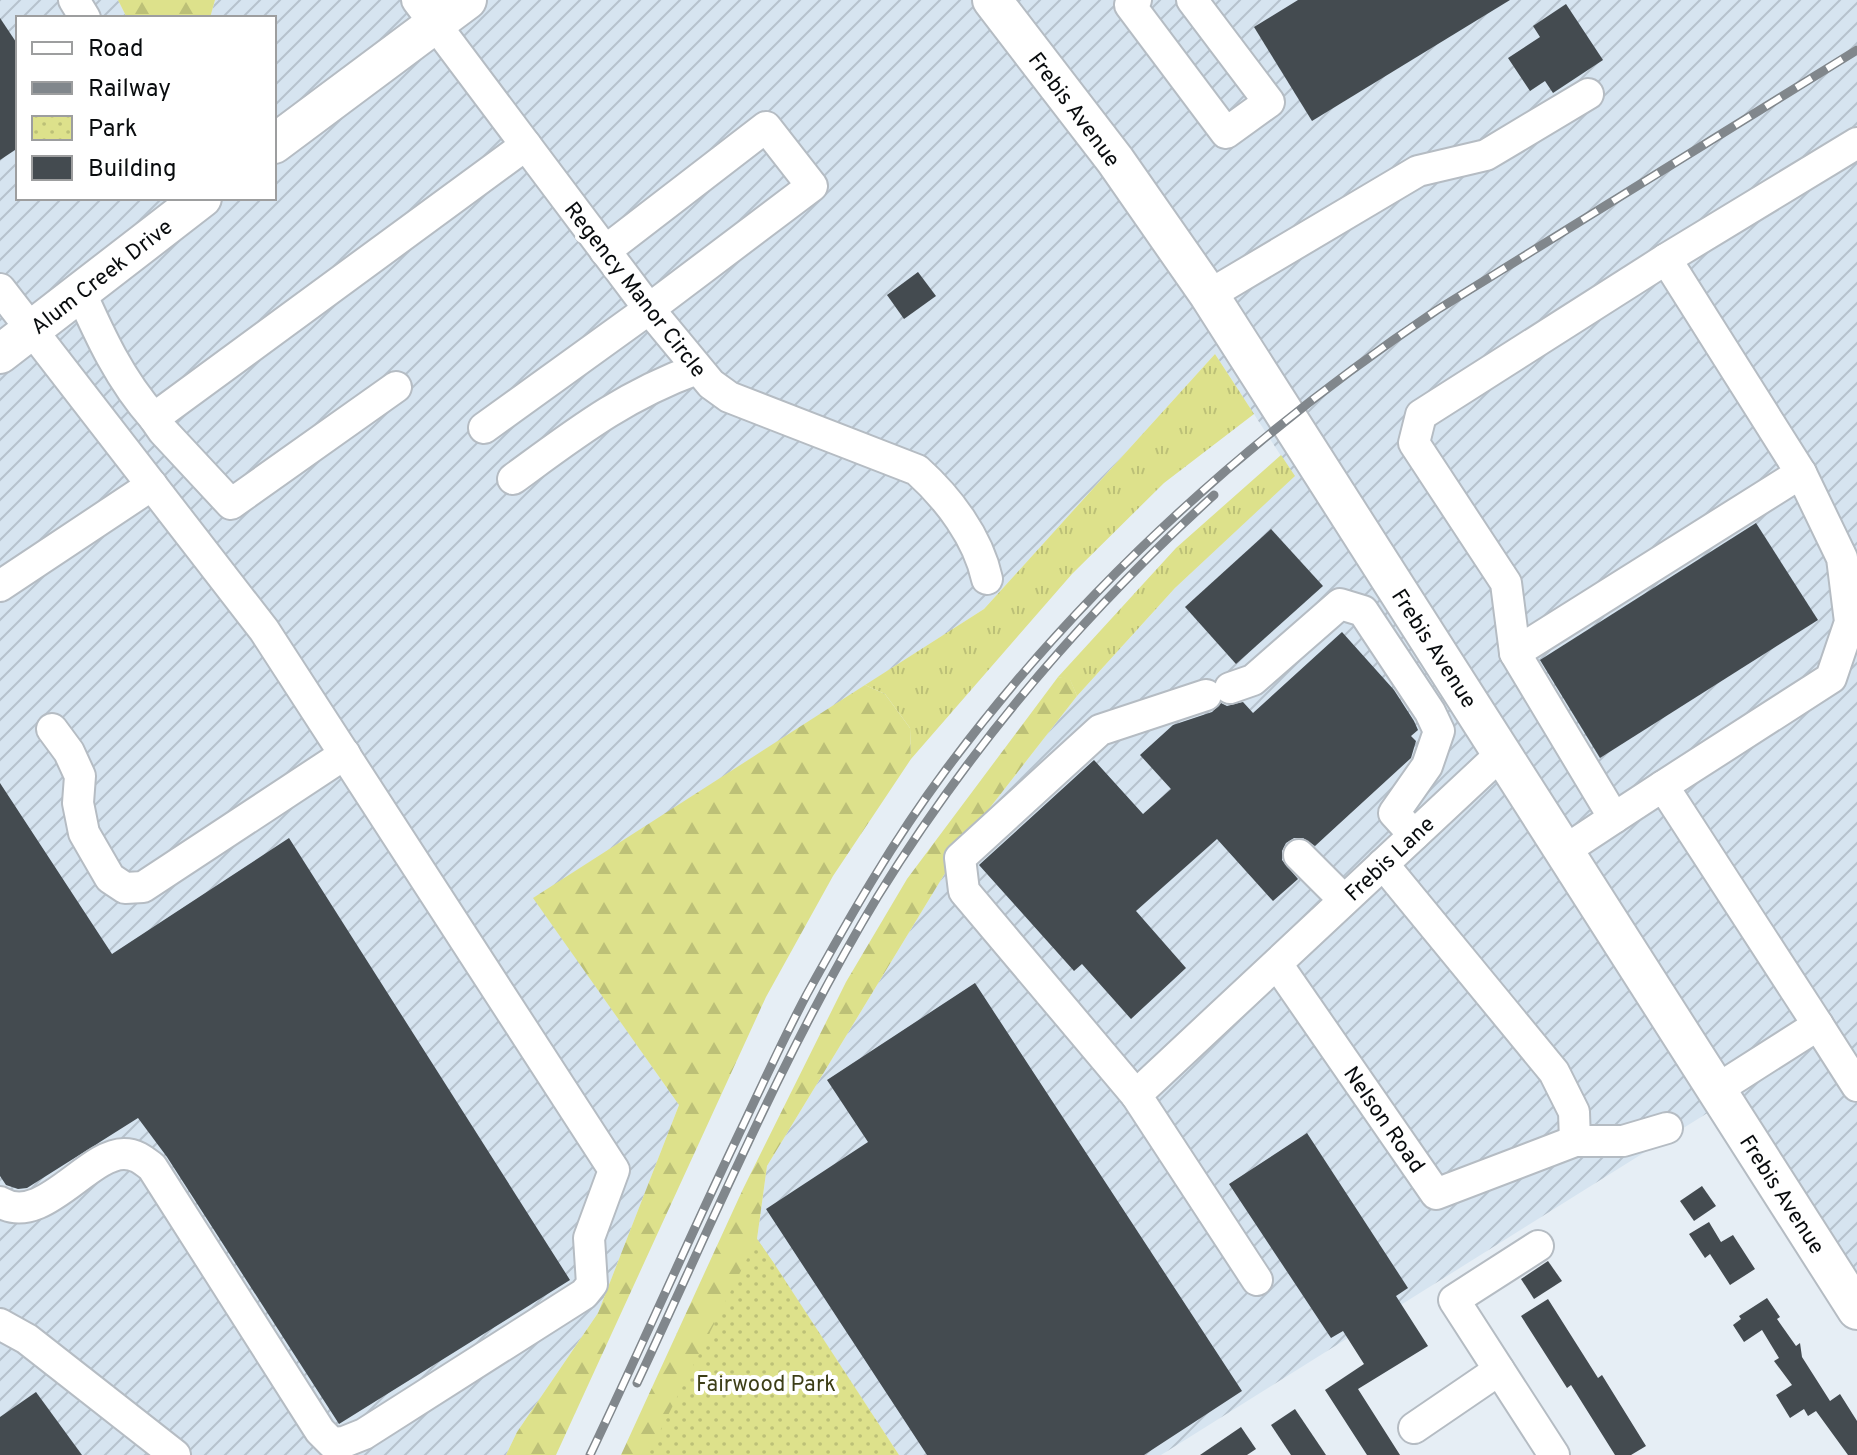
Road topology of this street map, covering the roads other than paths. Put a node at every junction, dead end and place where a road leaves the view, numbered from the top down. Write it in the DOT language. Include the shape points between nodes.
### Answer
graph roads {
  1 [pos="467,0"];
  2 [pos="992,0"];
  3 [pos="1136,0"];
  4 [pos="1192,0"];
  5 [pos="426,12"];
  6 [pos="1588,94"];
  7 [pos="276,142"];
  8 [pos="1857,143"];
  9 [pos="526,145"];
  10 [pos="198,200"];
  11 [pos="605,251"];
  12 [pos="1666,259"];
  13 [pos="0,289"];
  14 [pos="80,291"];
  15 [pos="1209,295"];
  16 [pos="649,309"];
  17 [pos="32,329"];
  18 [pos="0,354"];
  19 [pos="697,369"];
  20 [pos="396,387"];
  21 [pos="154,418"];
  22 [pos="484,428"];
  23 [pos="1801,473"];
  24 [pos="513,479"];
  25 [pos="152,485"];
  26 [pos="987,579"];
  27 [pos="0,586"];
  28 [pos="1848,650"];
  29 [pos="1515,653"];
  30 [pos="52,729"];
  31 [pos="1502,753"];
  32 [pos="345,754"];
  33 [pos="1663,786"];
  34 [pos="1614,818"];
  35 [pos="1414,835"];
  36 [pos="1564,851"];
  37 [pos="1299,855"];
  38 [pos="1383,864"];
  39 [pos="1344,900"];
  40 [pos="1277,964"];
  41 [pos="1818,1025"];
  42 [pos="1857,1086"];
  43 [pos="1716,1090"];
  44 [pos="1136,1095"];
  45 [pos="1667,1128"];
  46 [pos="1575,1141"];
  47 [pos="0,1202"];
  48 [pos="1538,1246"];
  49 [pos="1257,1280"];
  50 [pos="1857,1310"];
  51 [pos="0,1324"];
  52 [pos="1499,1370"];
  53 [pos="1414,1428"];
  54 [pos="175,1455"];
  55 [pos="1554,1455"];
  1 -- 5 [label="main road"];
  2 -- 15 [label="main road, Frebis Avenue" via="1115,160"];
  3 -- 4 [label="street" via="1130,5 1226,133 1269,102"];
  5 -- 7 [label="main road"];
  5 -- 9 [label="street, Regency Manor Circle"];
  6 -- 15 [label="street" via="1486,155 1418,171"];
  8 -- 12 [label="street"];
  9 -- 11 [label="street, Regency Manor Circle"];
  9 -- 21 [label="street"];
  10 -- 14 [label="main road, Alum Creek Drive"];
  11 -- 16 [label="street, Regency Manor Circle"];
  11 -- 16 [label="street" via="766,127 812,186"];
  12 -- 23 [label="street"];
  12 -- 29 [label="street" via="1421,415 1414,443 1506,583"];
  13 -- 17 [label="street"];
  14 -- 17 [label="main road, Alum Creek Drive"];
  14 -- 21 [label="street" via="105,347"];
  15 -- 31 [label="main road, Frebis Avenue"];
  16 -- 19 [label="street, Regency Manor Circle"];
  16 -- 22 [label="street"];
  17 -- 18 [label="main road, Alum Creek Drive"];
  17 -- 25 [label="street"];
  19 -- 24 [label="street" via="603,413"];
  19 -- 26 [label="street, Regency Manor Circle" via="729,397 917,470 955,512"];
  20 -- 21 [label="street" via="231,504"];
  23 -- 28 [label="street" via="1842,558"];
  23 -- 29 [label="street"];
  25 -- 27 [label="street"];
  25 -- 32 [label="street" via="264,630"];
  28 -- 33 [label="street" via="1831,678"];
  29 -- 34 [label="street"];
  30 -- 32 [label="street" via="80,776 84,833 110,878 125,888 143,887"];
  31 -- 35 [label="street, Frebis Lane"];
  31 -- 36 [label="main road, Frebis Avenue"];
  32 -- 47 [label="street" via="614,1170 589,1238 592,1284 364,1434 332,1443 140,1156 122,1153 25,1208"];
  33 -- 34 [label="street"];
  33 -- 41 [label="street"];
  34 -- 36 [label="street"];
  35 -- 38 [label="street, Frebis Lane"];
  35 -- 44 [label="street" via="1394,813 1427,766 1439,731 1363,611 1340,604 1253,680 1100,730 960,858 964,891"];
  36 -- 43 [label="main road, Frebis Avenue"];
  37 -- 39 [label="street"];
  38 -- 39 [label="street, Frebis Lane"];
  38 -- 46 [label="street" via="1554,1072 1574,1112"];
  39 -- 40 [label="street, Frebis Lane"];
  40 -- 44 [label="street, Frebis Lane"];
  40 -- 46 [label="street, Nelson Road" via="1436,1194"];
  41 -- 42 [label="street"];
  41 -- 43 [label="street"];
  43 -- 50 [label="main road, Frebis Avenue"];
  44 -- 49 [label="street"];
  45 -- 46 [label="street, Nelson Road" via="1623,1141"];
  48 -- 52 [label="street" via="1454,1300"];
  51 -- 54 [label="street" via="27,1339"];
  52 -- 53 [label="street"];
  52 -- 55 [label="street"];
}
